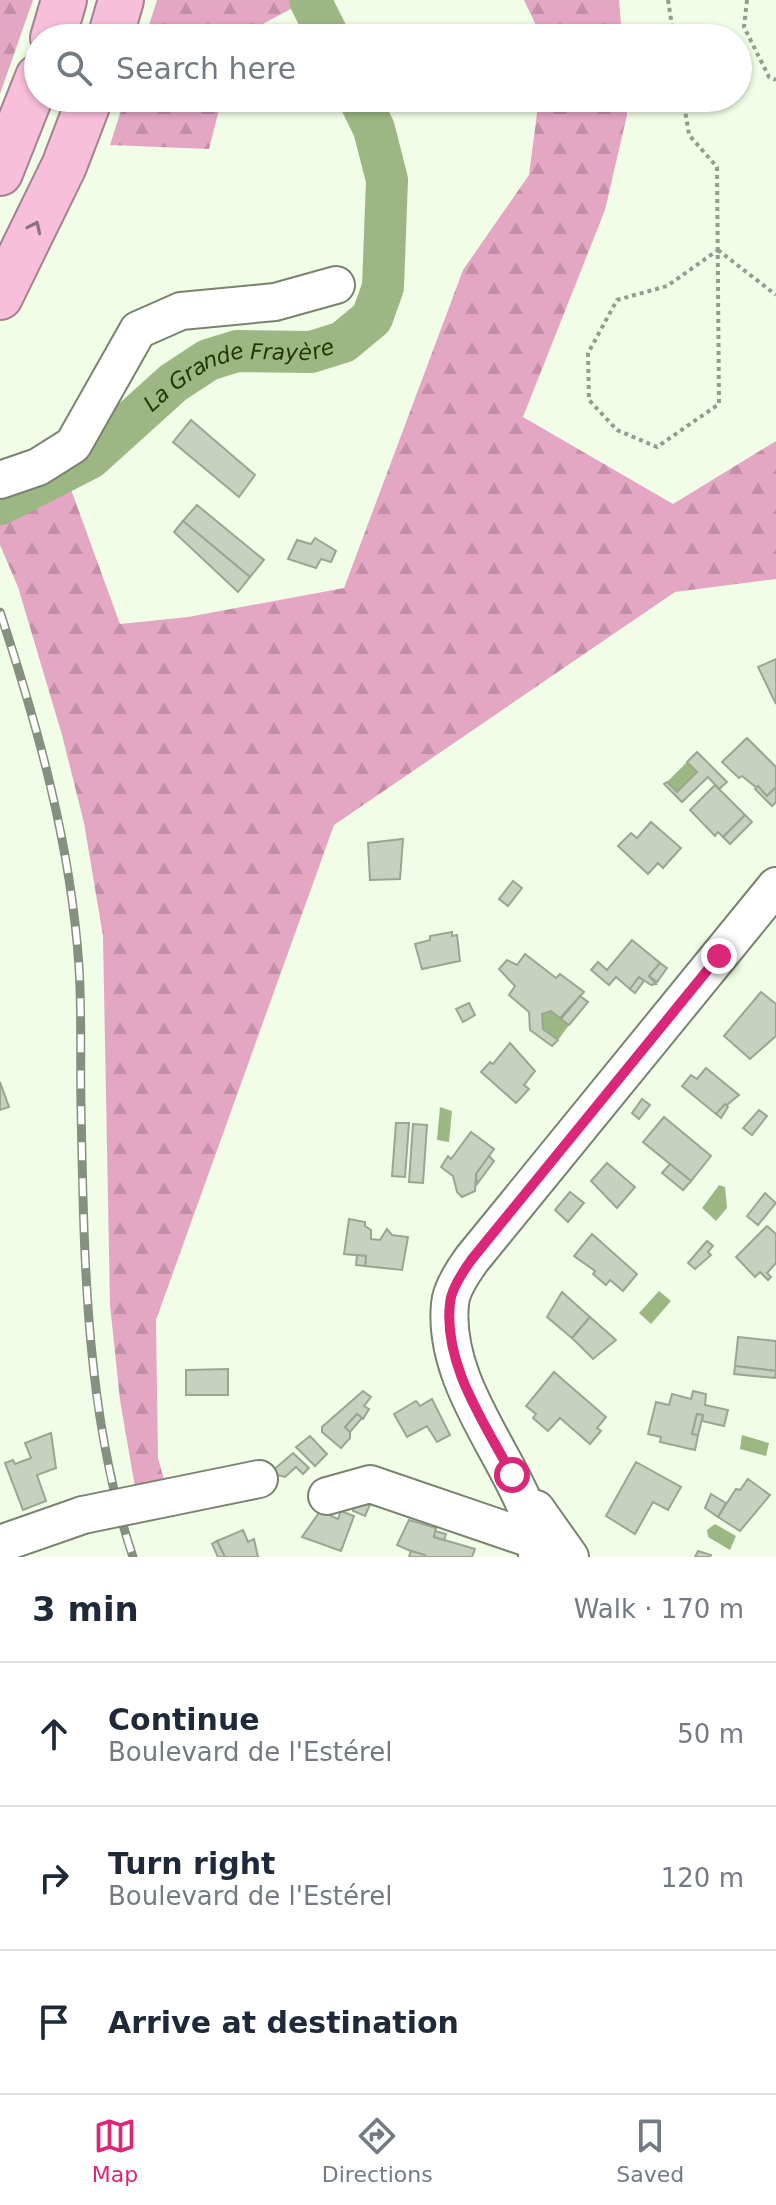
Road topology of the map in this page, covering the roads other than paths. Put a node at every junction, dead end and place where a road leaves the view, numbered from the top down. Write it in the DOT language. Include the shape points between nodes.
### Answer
graph roads {
  1 [pos="64,0"];
  2 [pos="121,0"];
  3 [pos="57,24"];
  4 [pos="114,24"];
  5 [pos="24,112"];
  6 [pos="85,112"];
  7 [pos="0,173"];
  8 [pos="336,285"];
  9 [pos="0,297"];
  10 [pos="0,480"];
  11 [pos="776,886"];
  12 [pos="776,909"];
  13 [pos="472,1259"];
  14 [pos="259,1479"];
  15 [pos="327,1496"];
  16 [pos="0,1544"];
  17 [pos="549,1552"];
  1 -- 3 [label="highway"];
  2 -- 4 [label="highway"];
  5 -- 7 [label="highway"];
  9 -- 6 [label="highway, one-way"];
  8 -- 10 [label="street" via="275,302 181,311 138,330 73,445 38,467"];
  11 -- 13 [label="street"];
  12 -- 13 [label="street" via="523,1217"];
  13 -- 17 [label="street" via="450,1301 451,1335 463,1381"];
  14 -- 16 [label="street, bridge" via="83,1515"];
  15 -- 17 [label="street" via="370,1484"];
}
